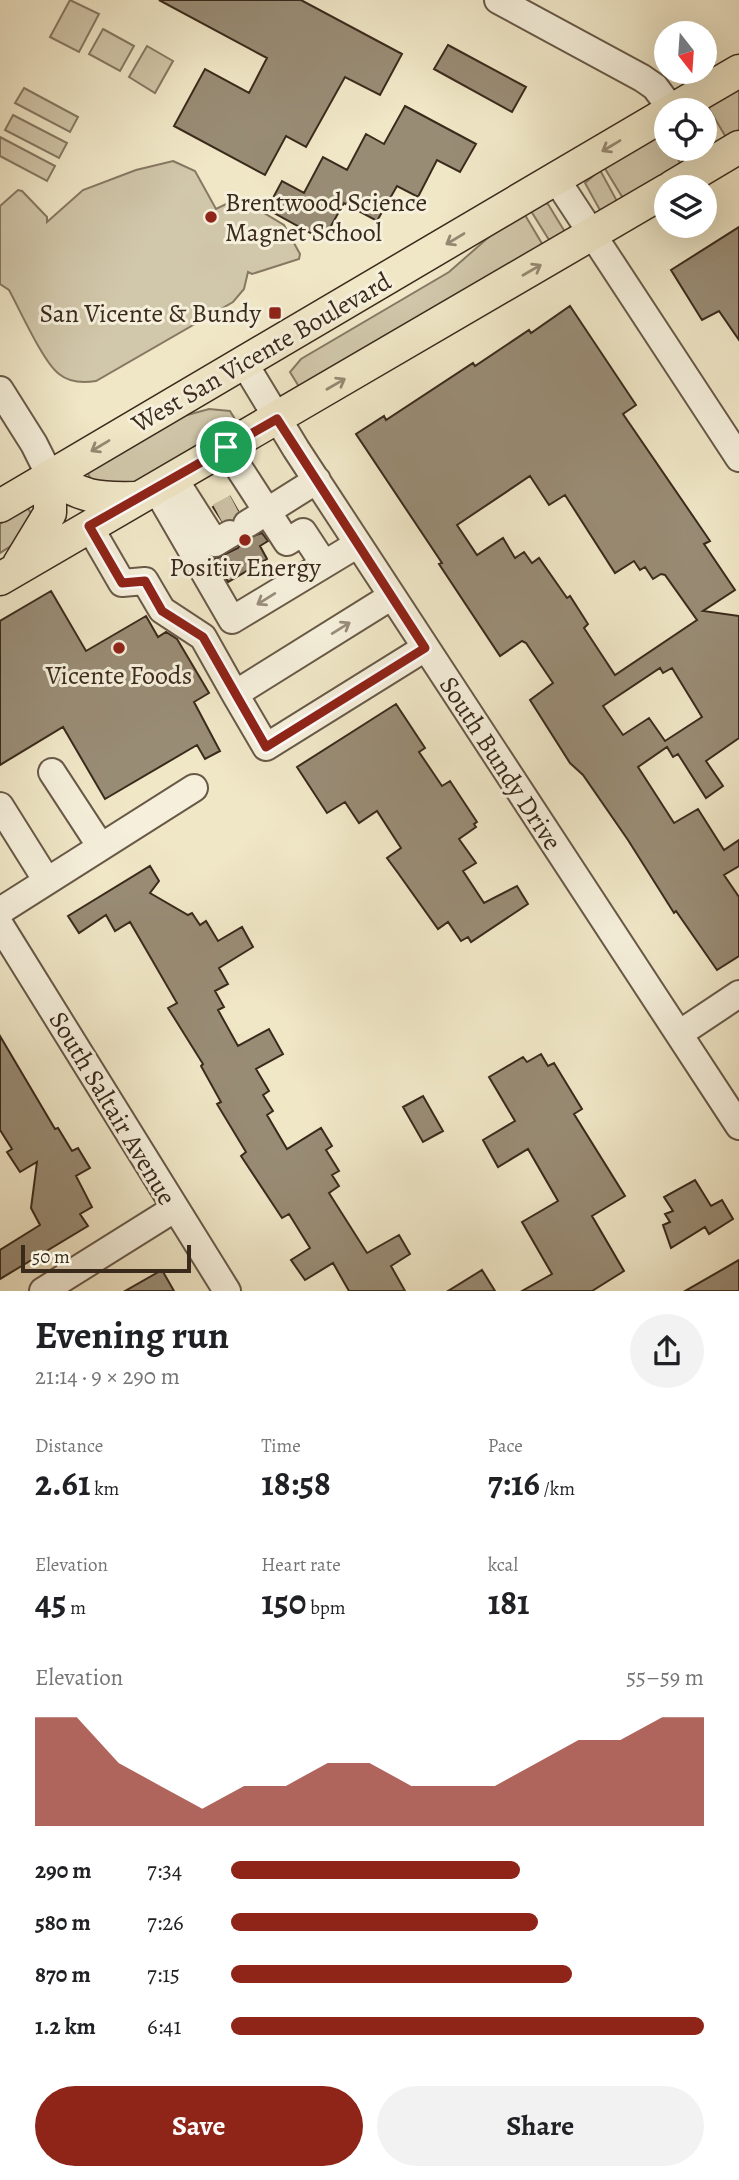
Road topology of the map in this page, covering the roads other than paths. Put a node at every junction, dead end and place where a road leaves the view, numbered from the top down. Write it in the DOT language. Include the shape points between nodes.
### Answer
graph roads {
  1 [pos="498,0"];
  2 [pos="739,71"];
  3 [pos="663,98"];
  4 [pos="693,98"];
  5 [pos="654,121"];
  6 [pos="739,147"];
  7 [pos="717,153"];
  8 [pos="701,161"];
  9 [pos="685,175"];
  10 [pos="556,179"];
  11 [pos="654,198"];
  12 [pos="591,235"];
  13 [pos="244,363"];
  14 [pos="0,390"];
  15 [pos="277,419"];
  16 [pos="226,447"];
  17 [pos="739,458"];
  18 [pos="50,476"];
  19 [pos="317,480"];
  20 [pos="155,487"];
  21 [pos="293,495"];
  22 [pos="0,506"];
  23 [pos="237,516"];
  24 [pos="89,526"];
  25 [pos="303,531"];
  26 [pos="358,544"];
  27 [pos="324,564"];
  28 [pos="7,575"];
  29 [pos="392,596"];
  30 [pos="232,620"];
  31 [pos="203,637"];
  32 [pos="425,648"];
  33 [pos="235,694"];
  34 [pos="52,772"];
  35 [pos="194,788"];
  36 [pos="0,806"];
  37 [pos="102,847"];
  38 [pos="47,881"];
  39 [pos="0,911"];
  40 [pos="0,925"];
  41 [pos="739,994"];
  42 [pos="679,1034"];
  43 [pos="739,1126"];
  44 [pos="174,1209"];
  45 [pos="43,1291"];
  46 [pos="227,1291"];
  1 -- 3 [label="street" via="642,78"];
  2 -- 4 [label="main road"];
  5 -- 10 [label="main road, West San Vicente Boulevard, one-way"];
  6 -- 7 [label="main road"];
  8 -- 9 [label="main road"];
  10 -- 12 [label="street"];
  10 -- 13 [label="main road, West San Vicente Boulevard, one-way"];
  11 -- 12 [label="main road"];
  15 -- 12 [label="main road, one-way"];
  12 -- 17 [label="street"];
  13 -- 15 [label="street, South Bundy Drive"];
  13 -- 18 [label="main road, West San Vicente Boulevard, one-way"];
  14 -- 18 [label="street"];
  15 -- 16 [label="main road"];
  15 -- 19 [label="street, South Bundy Drive"];
  16 -- 20 [label="main road"];
  16 -- 23 [label="street"];
  18 -- 20 [label="main road" via="76,494 102,498"];
  18 -- 22 [label="main road, West San Vicente Boulevard"];
  18 -- 28 [label="main road" via="50,513 41,533"];
  19 -- 21 [label="street"];
  19 -- 26 [label="street, South Bundy Drive"];
  20 -- 23 [label="street"];
  20 -- 24 [label="main road"];
  20 -- 30 [label="street"];
  21 -- 23 [label="street"];
  21 -- 25 [label="street" via="314,524"];
  23 -- 25 [label="street" via="287,542"];
  24 -- 28 [label="main road"];
  24 -- 31 [label="street" via="122,583 145,581 162,611"];
  25 -- 27 [label="street"];
  26 -- 27 [label="street"];
  26 -- 29 [label="street, South Bundy Drive"];
  27 -- 30 [label="street, one-way"];
  29 -- 32 [label="street, South Bundy Drive"];
  33 -- 29 [label="street, one-way"];
  30 -- 31 [label="street"];
  31 -- 33 [label="street"];
  32 -- 33 [label="street" via="266,747"];
  32 -- 42 [label="street, South Bundy Drive"];
  34 -- 37 [label="street"];
  35 -- 37 [label="street"];
  36 -- 38 [label="street"];
  37 -- 38 [label="street"];
  38 -- 39 [label="street"];
  40 -- 44 [label="street, South Saltair Avenue"];
  41 -- 42 [label="street"];
  42 -- 43 [label="street, South Bundy Drive"];
  44 -- 45 [label="street"];
  44 -- 46 [label="street, South Saltair Avenue"];
}
